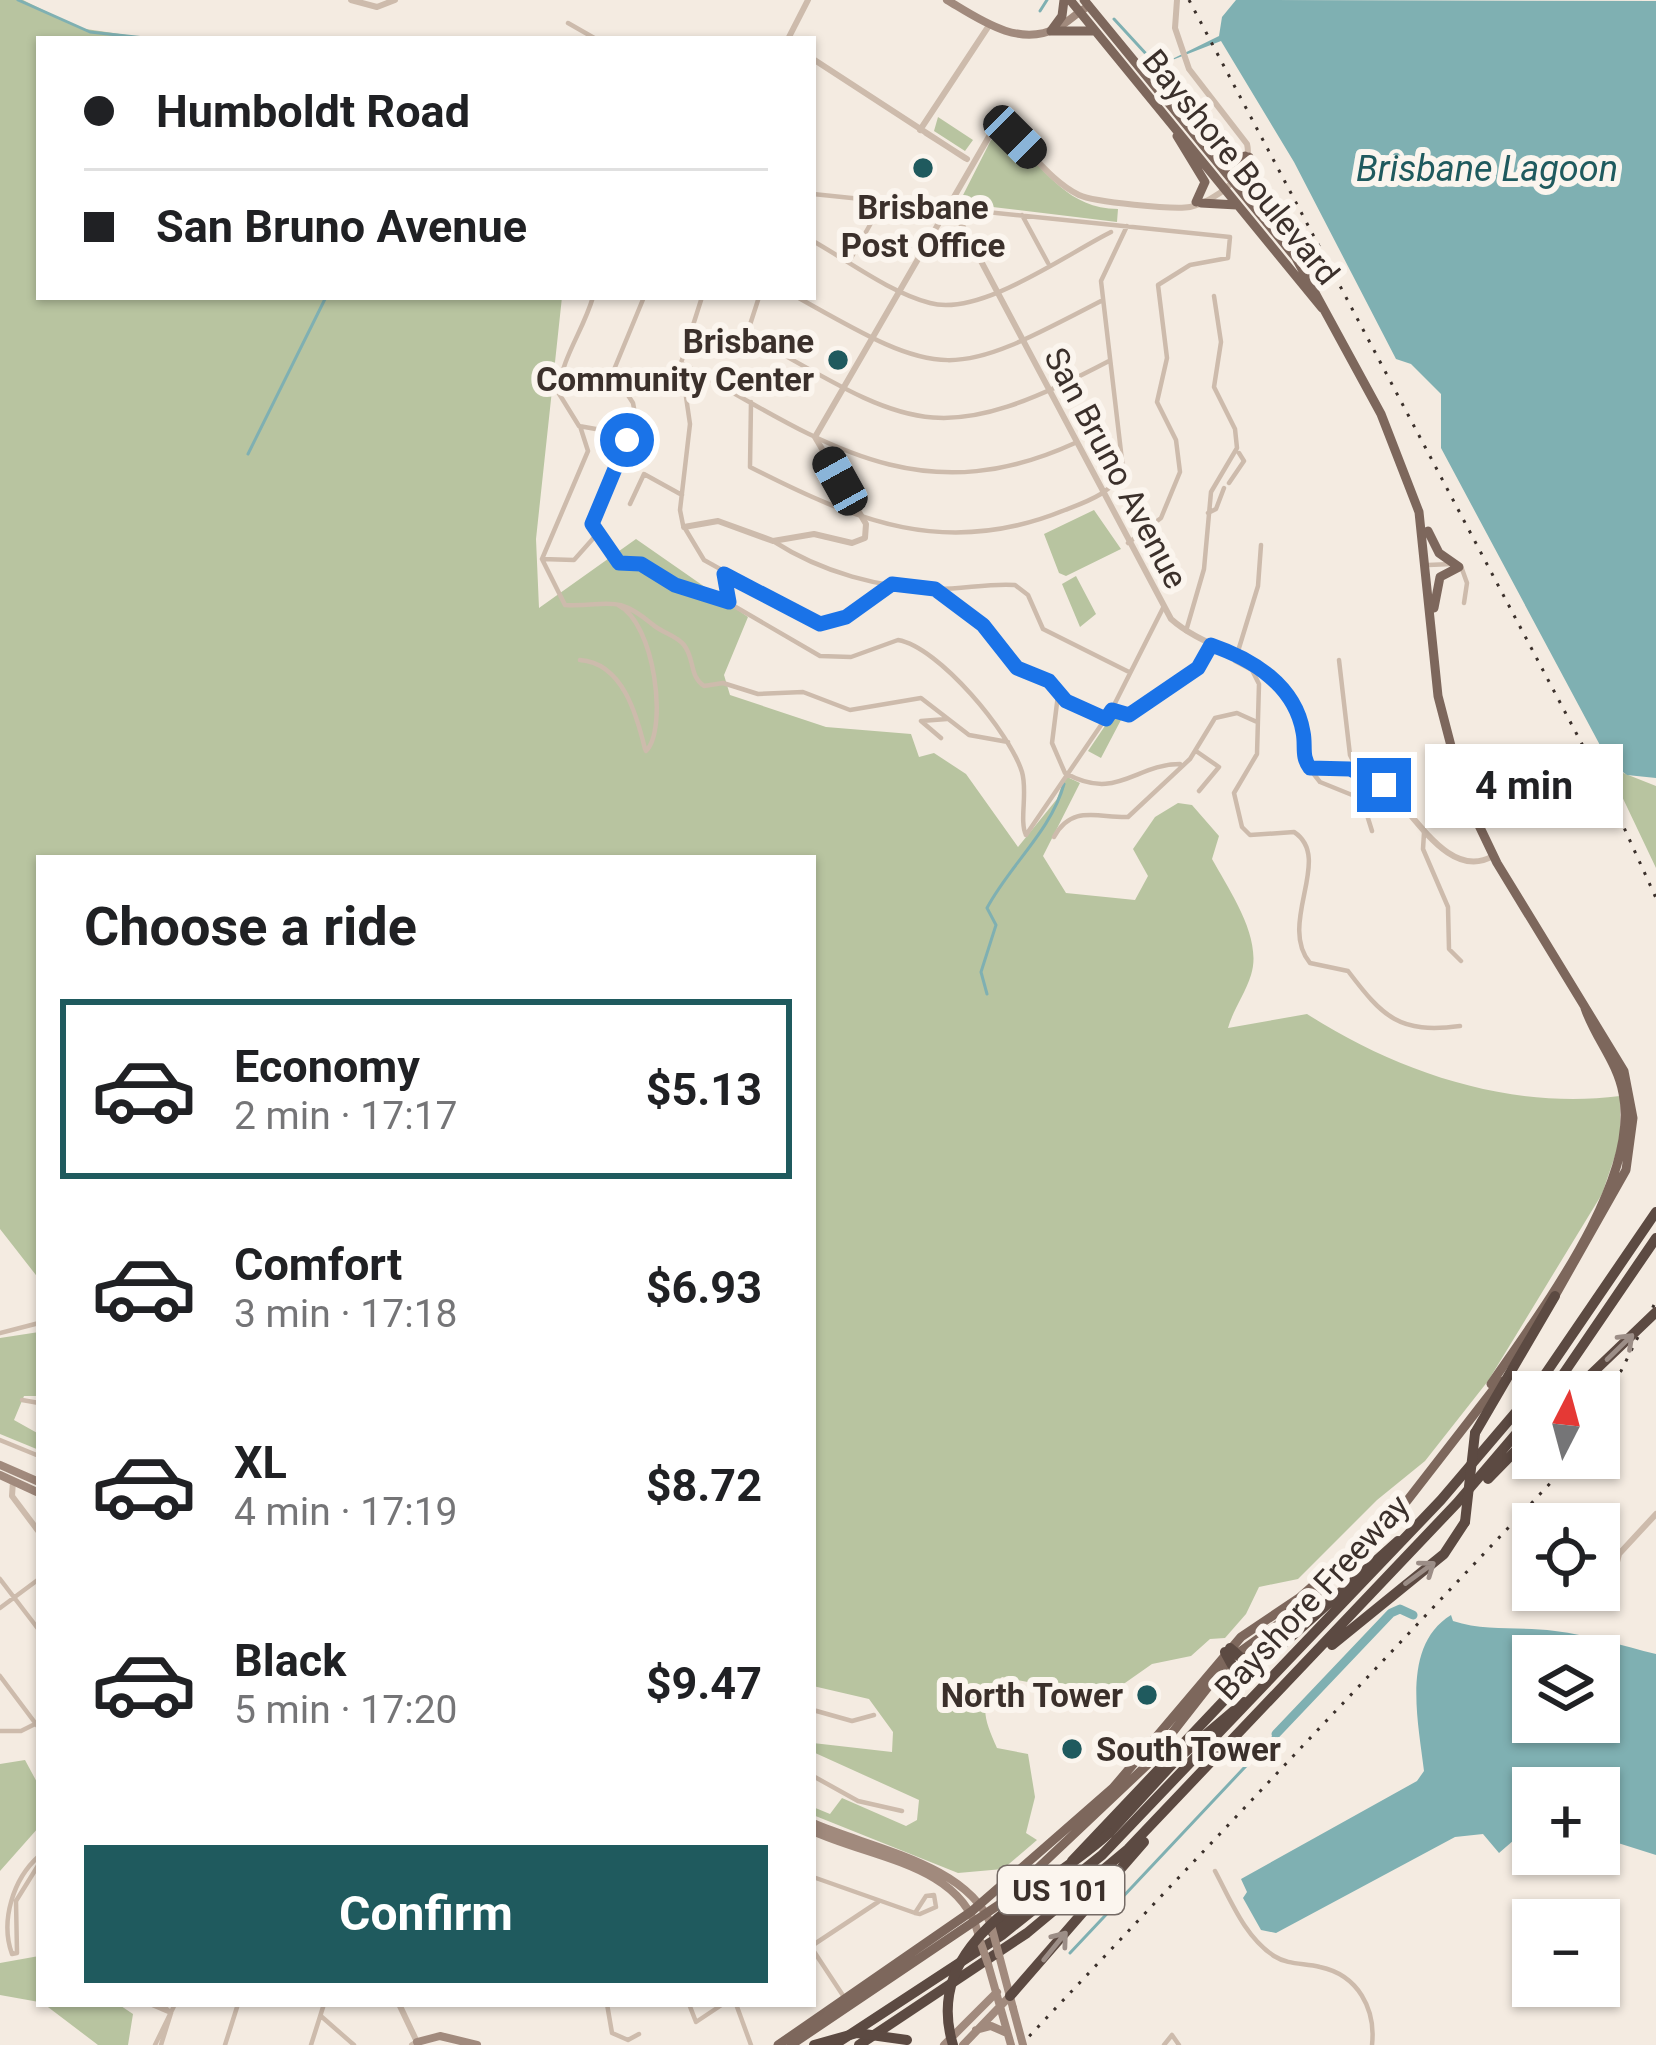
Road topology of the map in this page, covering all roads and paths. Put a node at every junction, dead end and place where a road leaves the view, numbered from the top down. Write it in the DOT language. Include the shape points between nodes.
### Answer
graph roads {
  1 [pos="351,0"];
  2 [pos="395,0"];
  3 [pos="808,0"];
  4 [pos="947,0"];
  5 [pos="1067,0"];
  6 [pos="1177,0"];
  7 [pos="960,3"];
  8 [pos="1084,6"];
  9 [pos="568,23"];
  10 [pos="990,24"];
  11 [pos="1051,31"];
  12 [pos="591,36"];
  13 [pos="790,36"];
  14 [pos="1100,37"];
  15 [pos="816,61"];
  16 [pos="1157,106"];
  17 [pos="923,131"];
  18 [pos="1211,154"];
  19 [pos="1247,157"];
  20 [pos="969,160"];
  21 [pos="1227,181"];
  22 [pos="816,194"];
  23 [pos="883,202"];
  24 [pos="1245,202"];
  25 [pos="1195,204"];
  26 [pos="946,208"];
  27 [pos="1022,215"];
  28 [pos="1127,226"];
  29 [pos="1111,228"];
  30 [pos="1120,239"];
  31 [pos="816,243"];
  32 [pos="849,261"];
  33 [pos="1048,264"];
  34 [pos="899,290"];
  35 [pos="996,292"];
  36 [pos="1214,296"];
  37 [pos="592,300"];
  38 [pos="643,300"];
  39 [pos="701,300"];
  40 [pos="758,300"];
  41 [pos="802,300"];
  42 [pos="1101,302"];
  43 [pos="747,334"];
  44 [pos="871,339"];
  45 [pos="1022,342"];
  46 [pos="738,343"];
  47 [pos="1109,361"];
  48 [pos="680,362"];
  49 [pos="842,388"];
  50 [pos="1049,392"];
  51 [pos="751,402"];
  52 [pos="579,426"];
  53 [pos="815,437"];
  54 [pos="1075,443"];
  55 [pos="830,446"];
  56 [pos="1237,452"];
  57 [pos="825,455"];
  58 [pos="618,461"];
  59 [pos="685,483"];
  60 [pos="675,488"];
  61 [pos="1102,493"];
  62 [pos="682,495"];
  63 [pos="850,499"];
  64 [pos="630,504"];
  65 [pos="836,511"];
  66 [pos="1419,512"];
  67 [pos="1208,513"];
  68 [pos="864,522"];
  69 [pos="684,527"];
  70 [pos="598,533"];
  71 [pos="773,541"];
  72 [pos="1128,543"];
  73 [pos="1262,545"];
  74 [pos="542,559"];
  75 [pos="1428,565"];
  76 [pos="1459,567"];
  77 [pos="724,574"];
  78 [pos="892,584"];
  79 [pos="935,589"];
  80 [pos="613,602"];
  81 [pos="729,602"];
  82 [pos="1464,603"];
  83 [pos="1162,608"];
  84 [pos="1432,626"];
  85 [pos="1186,632"];
  86 [pos="1211,645"];
  87 [pos="1237,654"];
  88 [pos="580,660"];
  89 [pos="1339,660"];
  90 [pos="1130,672"];
  91 [pos="1058,695"];
  92 [pos="1112,710"];
  93 [pos="1106,719"];
  94 [pos="953,720"];
  95 [pos="1257,722"];
  96 [pos="941,738"];
  97 [pos="1008,742"];
  98 [pos="1195,751"];
  99 [pos="1182,765"];
  100 [pos="1310,768"];
  101 [pos="1358,771"];
  102 [pos="1065,773"];
  103 [pos="1199,790"];
  104 [pos="1372,831"];
  105 [pos="1424,833"];
  106 [pos="1054,837"];
  107 [pos="1493,856"];
  108 [pos="1461,962"];
  109 [pos="1583,1003"];
  110 [pos="1460,1026"];
  111 [pos="1656,1212"];
  112 [pos="1656,1238"];
  113 [pos="1556,1296"];
  114 [pos="1656,1312"];
  115 [pos="36,1324"];
  116 [pos="0,1333"];
  117 [pos="1547,1371"];
  118 [pos="1564,1371"];
  119 [pos="1595,1371"];
  120 [pos="22,1400"];
  121 [pos="36,1402"];
  122 [pos="1512,1416"];
  123 [pos="1512,1439"];
  124 [pos="0,1440"];
  125 [pos="1454,1444"];
  126 [pos="1512,1453"];
  127 [pos="36,1455"];
  128 [pos="0,1465"];
  129 [pos="0,1474"];
  130 [pos="15,1477"];
  131 [pos="36,1481"];
  132 [pos="36,1490"];
  133 [pos="0,1492"];
  134 [pos="14,1501"];
  135 [pos="1457,1504"];
  136 [pos="1656,1514"];
  137 [pos="36,1528"];
  138 [pos="1406,1537"];
  139 [pos="1620,1553"];
  140 [pos="0,1579"];
  141 [pos="36,1581"];
  142 [pos="14,1597"];
  143 [pos="0,1607"];
  144 [pos="36,1626"];
  145 [pos="1230,1653"];
  146 [pos="1301,1669"];
  147 [pos="0,1676"];
  148 [pos="1256,1697"];
  149 [pos="816,1710"];
  150 [pos="874,1715"];
  151 [pos="36,1721"];
  152 [pos="36,1724"];
  153 [pos="0,1731"];
  154 [pos="1233,1740"];
  155 [pos="816,1778"];
  156 [pos="902,1811"];
  157 [pos="816,1828"];
  158 [pos="36,1863"];
  159 [pos="1215,1871"];
  160 [pos="816,1878"];
  161 [pos="880,1901"];
  162 [pos="983,1913"];
  163 [pos="917,1914"];
  164 [pos="10,1924"];
  165 [pos="977,1928"];
  166 [pos="816,1945"];
  167 [pos="816,1952"];
  168 [pos="929,1984"];
  169 [pos="1005,2000"];
  170 [pos="848,2004"];
  171 [pos="157,2007"];
  172 [pos="164,2007"];
  173 [pos="174,2007"];
  174 [pos="237,2007"];
  175 [pos="324,2007"];
  176 [pos="400,2007"];
  177 [pos="608,2007"];
  178 [pos="690,2007"];
  179 [pos="718,2007"];
  180 [pos="737,2007"];
  181 [pos="171,2013"];
  182 [pos="322,2017"];
  183 [pos="1001,2024"];
  184 [pos="975,2031"];
  185 [pos="639,2033"];
  186 [pos="414,2043"];
  187 [pos="912,2043"];
  188 [pos="158,2045"];
  189 [pos="225,2045"];
  190 [pos="311,2045"];
  191 [pos="354,2045"];
  192 [pos="477,2045"];
  193 [pos="751,2045"];
  194 [pos="778,2045"];
  195 [pos="791,2045"];
  196 [pos="814,2045"];
  197 [pos="834,2045"];
  198 [pos="859,2045"];
  199 [pos="949,2045"];
  200 [pos="963,2045"];
  201 [pos="1011,2045"];
  202 [pos="1023,2045"];
  203 [pos="1164,2045"];
  204 [pos="1179,2045"];
  205 [pos="1372,2045"];
  1 -- 2 [label="street" via="377,7"];
  3 -- 13 [label="street"];
  4 -- 7 [label="main road"];
  5 -- 8 [label="main road, Bayshore Boulevard"];
  5 -- 11 [label="main road"];
  6 -- 19 [label="street" via="1179,48 1245,142"];
  7 -- 10 [label="main road"];
  8 -- 11 [label="main road"];
  8 -- 14 [label="main road, Bayshore Boulevard"];
  8 -- 18 [label="main road, Bayshore Boulevard"];
  9 -- 12 [label="street"];
  10 -- 11 [label="main road" via="1017,35"];
  10 -- 17 [label="street"];
  11 -- 14 [label="main road" via="1080,28"];
  14 -- 16 [label="main road, Bayshore Boulevard"];
  15 -- 17 [label="street"];
  16 -- 21 [label="main road, Bayshore Boulevard"];
  16 -- 25 [label="main road" via="1205,182"];
  17 -- 20 [label="street"];
  18 -- 19 [label="main road" via="1227,163"];
  18 -- 21 [label="main road, Bayshore Boulevard"];
  19 -- 21 [label="street"];
  19 -- 24 [label="main road"];
  20 -- 25 [label="street" via="1003,131 1080,196"];
  20 -- 26 [label="street"];
  21 -- 24 [label="main road, Bayshore Boulevard"];
  21 -- 25 [label="street"];
  22 -- 23 [label="street"];
  23 -- 26 [label="street"];
  23 -- 32 [label="street"];
  24 -- 25 [label="main road"];
  24 -- 66 [label="main road, Bayshore Boulevard" via="1296,258 1390,434"];
  26 -- 27 [label="street"];
  26 -- 34 [label="street"];
  26 -- 35 [label="street, San Bruno Avenue"];
  27 -- 29 [label="street"];
  27 -- 33 [label="street"];
  28 -- 29 [label="street"];
  28 -- 30 [label="street"];
  28 -- 72 [label="street" via="1231,239 1229,257 1180,269 1156,290 1167,358 1157,407 1176,440 1180,472 1161,518"];
  29 -- 30 [label="street"];
  29 -- 33 [label="street"];
  30 -- 42 [label="street" via="1102,271"];
  31 -- 32 [label="street"];
  32 -- 34 [label="street"];
  33 -- 35 [label="street"];
  34 -- 35 [label="street" via="948,305"];
  34 -- 44 [label="street"];
  35 -- 45 [label="street, San Bruno Avenue"];
  36 -- 56 [label="street" via="1221,338 1214,390 1235,429"];
  37 -- 52 [label="street" via="557,389"];
  38 -- 58 [label="street" via="613,369 636,416"];
  39 -- 48 [label="street"];
  40 -- 43 [label="street"];
  41 -- 44 [label="street"];
  42 -- 45 [label="street"];
  42 -- 47 [label="street"];
  43 -- 46 [label="street"];
  43 -- 49 [label="street"];
  44 -- 45 [label="street" via="946,362"];
  44 -- 49 [label="street"];
  45 -- 50 [label="street, San Bruno Avenue"];
  47 -- 50 [label="street"];
  47 -- 61 [label="street" via="1123,464"];
  48 -- 51 [label="street"];
  48 -- 59 [label="street" via="691,424"];
  49 -- 50 [label="street" via="890,410 945,419 992,414"];
  49 -- 53 [label="street"];
  50 -- 54 [label="street, San Bruno Avenue"];
  51 -- 53 [label="street"];
  51 -- 65 [label="street" via="749,466"];
  52 -- 58 [label="street" via="607,431"];
  52 -- 74 [label="street" via="588,451"];
  53 -- 55 [label="street"];
  53 -- 57 [label="street"];
  54 -- 55 [label="street" via="1013,467 944,475 888,468"];
  54 -- 61 [label="street, San Bruno Avenue"];
  55 -- 57 [label="street"];
  56 -- 67 [label="street" via="1216,482"];
  56 -- 67 [label="street" via="1244,461"];
  57 -- 63 [label="street"];
  58 -- 70 [label="street" via="593,519"];
  59 -- 60 [label="street"];
  59 -- 62 [label="street"];
  60 -- 62 [label="street"];
  60 -- 64 [label="street" via="644,474"];
  61 -- 68 [label="street" via="988,530 924,532"];
  61 -- 72 [label="street, San Bruno Avenue"];
  62 -- 69 [label="street"];
  63 -- 65 [label="street"];
  63 -- 68 [label="street"];
  65 -- 68 [label="street"];
  66 -- 75 [label="main road, Bayshore Boulevard"];
  66 -- 76 [label="main road" via="1439,553"];
  67 -- 85 [label="street" via="1204,569"];
  68 -- 71 [label="street" via="867,534 856,544 814,534"];
  69 -- 71 [label="street" via="726,521"];
  69 -- 77 [label="street" via="701,558"];
  70 -- 74 [label="street" via="572,561"];
  70 -- 81 [label="street" via="617,562 641,564"];
  71 -- 78 [label="street" via="840,572"];
  72 -- 83 [label="street, San Bruno Avenue"];
  73 -- 87 [label="street"];
  74 -- 80 [label="street" via="565,605"];
  75 -- 76 [label="street"];
  75 -- 84 [label="main road, Bayshore Boulevard"];
  76 -- 82 [label="street" via="1467,579"];
  76 -- 84 [label="main road" via="1440,577"];
  77 -- 78 [label="street" via="820,624 846,617"];
  77 -- 81 [label="street"];
  78 -- 79 [label="street"];
  79 -- 90 [label="street" via="1016,585 1042,629"];
  79 -- 91 [label="street" via="983,625 1012,664 1049,681"];
  80 -- 88 [label="street" via="635,615 653,656 655,720 646,751 632,703 602,668"];
  80 -- 94 [label="street" via="638,608 680,641 704,686 803,692 850,710 912,696"];
  81 -- 97 [label="street" via="797,647 832,659 893,640 916,645"];
  83 -- 85 [label="street, San Bruno Avenue"];
  83 -- 90 [label="street"];
  84 -- 107 [label="main road, Bayshore Boulevard" via="1449,748"];
  85 -- 86 [label="street, San Bruno Avenue"];
  86 -- 87 [label="street, San Bruno Avenue"];
  86 -- 92 [label="street" via="1198,668 1139,709"];
  87 -- 95 [label="street" via="1235,661 1257,675"];
  87 -- 100 [label="street, San Bruno Avenue" via="1286,694"];
  89 -- 101 [label="street"];
  90 -- 92 [label="street"];
  91 -- 93 [label="street"];
  91 -- 102 [label="street" via="1052,743"];
  92 -- 93 [label="street"];
  93 -- 102 [label="street"];
  94 -- 96 [label="street" via="922,720"];
  94 -- 97 [label="street" via="969,735"];
  95 -- 98 [label="street" via="1237,713 1215,718"];
  95 -- 110 [label="street" via="1255,761 1234,793 1246,832 1283,830 1310,846 1300,902 1305,957 1342,966 1401,1026"];
  97 -- 102 [label="street" via="1024,780 1026,835"];
  98 -- 99 [label="street"];
  98 -- 103 [label="street" via="1218,764"];
  99 -- 102 [label="street" via="1154,766 1121,784"];
  99 -- 106 [label="street" via="1128,817 1090,811"];
  100 -- 101 [label="street"];
  100 -- 104 [label="street" via="1320,782 1362,799"];
  101 -- 105 [label="street" via="1384,785"];
  105 -- 107 [label="street" via="1467,860"];
  105 -- 108 [label="street" via="1448,907 1449,949"];
  107 -- 109 [label="main road, Bayshore Boulevard"];
  109 -- 113 [label="main road, Bayshore Boulevard" via="1624,1071 1632,1139 1618,1190"];
  109 -- 125 [label="main road, Bayshore Boulevard" via="1622,1087 1622,1162"];
  111 -- 117 [label="highway, Bayshore Freeway / US 101"];
  112 -- 118 [label="highway"];
  113 -- 125 [label="main road, Bayshore Boulevard"];
  146 -- 113 [label="highway, one-way, bridge" via="1444,1554 1465,1522 1475,1432"];
  119 -- 114 [label="highway, one-way, bridge"];
  115 -- 116 [label="street"];
  120 -- 121 [label="street"];
  122 -- 138 [label="highway, Bayshore Freeway / US 101"];
  123 -- 135 [label="highway, Bayshore Freeway / US 101"];
  124 -- 127 [label="street"];
  125 -- 145 [label="main road, Bayshore Boulevard" via="1314,1598"];
  126 -- 135 [label="highway"];
  128 -- 130 [label="main road"];
  129 -- 130 [label="main road"];
  130 -- 131 [label="main road"];
  130 -- 132 [label="main road"];
  130 -- 134 [label="street"];
  133 -- 134 [label="street"];
  134 -- 137 [label="street"];
  135 -- 146 [label="highway, Bayshore Freeway / US 101"];
  136 -- 139 [label="street"];
  138 -- 145 [label="highway" via="1262,1663"];
  138 -- 148 [label="highway, Bayshore Freeway / US 101"];
  140 -- 142 [label="street"];
  141 -- 142 [label="street"];
  142 -- 143 [label="street"];
  142 -- 144 [label="street"];
  145 -- 162 [label="main road, Bayshore Boulevard" via="1148,1766"];
  145 -- 168 [label="highway" via="1234,1690 1050,1885"];
  146 -- 154 [label="highway, Bayshore Freeway / US 101"];
  147 -- 151 [label="street"];
  148 -- 168 [label="highway, Bayshore Freeway / US 101" via="1086,1869"];
  148 -- 199 [label="highway, bridge" via="967,1949 948,1999"];
  149 -- 150 [label="street" via="853,1720"];
  152 -- 153 [label="street"];
  169 -- 154 [label="highway, one-way"];
  154 -- 198 [label="highway, Bayshore Freeway / US 101" via="1078,1893"];
  155 -- 156 [label="street" via="858,1801"];
  157 -- 162 [label="main road" via="953,1877"];
  158 -- 164 [label="street" via="17,1882"];
  159 -- 205 [label="street" via="1249,1932 1272,1955 1352,1982 1371,2014"];
  160 -- 161 [label="street"];
  161 -- 163 [label="street"];
  161 -- 166 [label="street"];
  162 -- 165 [label="main road"];
  162 -- 169 [label="main road, bridge"];
  162 -- 170 [label="main road"];
  165 -- 169 [label="main road, bridge"];
  165 -- 170 [label="main road"];
  167 -- 170 [label="street"];
  168 -- 197 [label="highway, Bayshore Freeway / US 101"];
  169 -- 183 [label="main road"];
  169 -- 184 [label="main road"];
  169 -- 199 [label="main road"];
  169 -- 202 [label="main road, bridge"];
  170 -- 194 [label="main road"];
  170 -- 195 [label="main road"];
  171 -- 181 [label="street"];
  172 -- 181 [label="street"];
  173 -- 181 [label="street"];
  174 -- 189 [label="street"];
  175 -- 182 [label="street"];
  176 -- 186 [label="street"];
  177 -- 185 [label="street" via="612,2033 628,2040"];
  178 -- 179 [label="street" via="695,2022"];
  180 -- 193 [label="street"];
  181 -- 188 [label="street"];
  182 -- 190 [label="street"];
  182 -- 191 [label="street"];
  183 -- 184 [label="main road"];
  183 -- 201 [label="main road"];
  184 -- 200 [label="main road"];
  186 -- 192 [label="main road" via="440,2036"];
  187 -- 196 [label="highway, bridge" via="868,2032"];
  203 -- 204 [label="street" via="1172,2035"];
}
